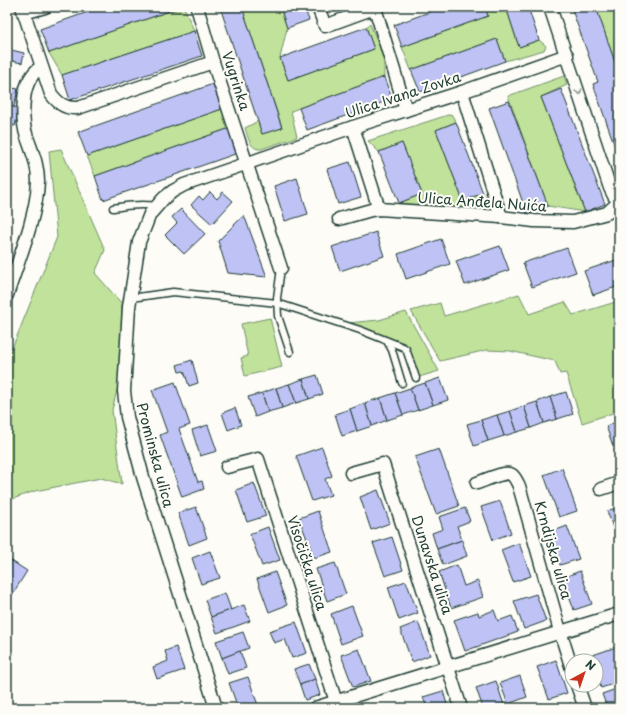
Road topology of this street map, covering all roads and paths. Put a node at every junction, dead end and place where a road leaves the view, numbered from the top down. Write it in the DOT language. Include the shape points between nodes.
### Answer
graph roads {
  1 [pos="45,7"];
  2 [pos="197,7"];
  3 [pos="318,7"];
  4 [pos="376,7"];
  5 [pos="550,7"];
  6 [pos="23,10"];
  7 [pos="567,55"];
  8 [pos="213,62"];
  9 [pos="41,67"];
  10 [pos="462,92"];
  11 [pos="406,110"];
  12 [pos="353,127"];
  13 [pos="248,164"];
  14 [pos="619,201"];
  15 [pos="157,206"];
  16 [pos="113,208"];
  17 [pos="379,209"];
  18 [pos="501,217"];
  19 [pos="338,219"];
  20 [pos="281,268"];
  21 [pos="7,296"];
  22 [pos="131,298"];
  23 [pos="277,303"];
  24 [pos="387,340"];
  25 [pos="290,352"];
  26 [pos="416,378"];
  27 [pos="402,383"];
  28 [pos="226,466"];
  29 [pos="351,473"];
  30 [pos="477,483"];
  31 [pos="619,483"];
  32 [pos="602,488"];
  33 [pos="619,614"];
  34 [pos="560,632"];
  35 [pos="567,653"];
  36 [pos="448,667"];
  37 [pos="580,693"];
  38 [pos="337,705"];
  39 [pos="216,708"];
  40 [pos="315,708"];
  41 [pos="461,708"];
  42 [pos="585,708"];
  1 -- 6 [label="street"];
  2 -- 8 [label="street, Vugrinka"];
  3 -- 4 [label="street" via="325,26"];
  4 -- 11 [label="street"];
  5 -- 7 [label="street"];
  6 -- 9 [label="street"];
  7 -- 10 [label="street, Ulica Ivana Zovka"];
  7 -- 14 [label="street, one-way" via="610,188"];
  8 -- 9 [label="street" via="78,108 65,107 58,102 51,94"];
  8 -- 13 [label="street, Vugrinka"];
  9 -- 21 [label="street" via="30,77 25,89 24,121 26,136 35,158 37,200"];
  10 -- 11 [label="street, Ulica Ivana Zovka"];
  10 -- 18 [label="street"];
  11 -- 12 [label="street, Ulica Ivana Zovka"];
  12 -- 13 [label="street, Ulica Ivana Zovka"];
  12 -- 17 [label="street"];
  13 -- 15 [label="street, Ulica Ivana Zovka" via="184,185 173,191"];
  13 -- 20 [label="street"];
  14 -- 18 [label="street, Ulica Anđela Nuića" via="607,213 573,222"];
  15 -- 16 [label="lane" via="144,204"];
  15 -- 22 [label="street, Prominska ulica" via="150,214 139,242"];
  17 -- 18 [label="street, Ulica Anđela Nuića"];
  17 -- 19 [label="street, Ulica Anđela Nuića"];
  20 -- 23 [label="lane"];
  22 -- 23 [label="lane" via="173,292"];
  22 -- 39 [label="street, Prominska ulica" via="124,391 127,417"];
  23 -- 24 [label="lane"];
  23 -- 25 [label="lane" via="278,316"];
  24 -- 26 [label="lane" via="406,349"];
  24 -- 27 [label="lane"];
  28 -- 38 [label="street, Visočička ulica" via="258,459"];
  29 -- 36 [label="street, Dunavska ulica" via="383,464"];
  30 -- 34 [label="street, Krndijska ulica" via="508,473 519,486"];
  31 -- 32 [label="street"];
  33 -- 34 [label="street"];
  34 -- 35 [label="street, Krndijska ulica"];
  34 -- 36 [label="street"];
  36 -- 38 [label="street"];
  36 -- 41 [label="street, Dunavska ulica"];
  37 -- 42 [label="street"];
  38 -- 40 [label="street"];
}
